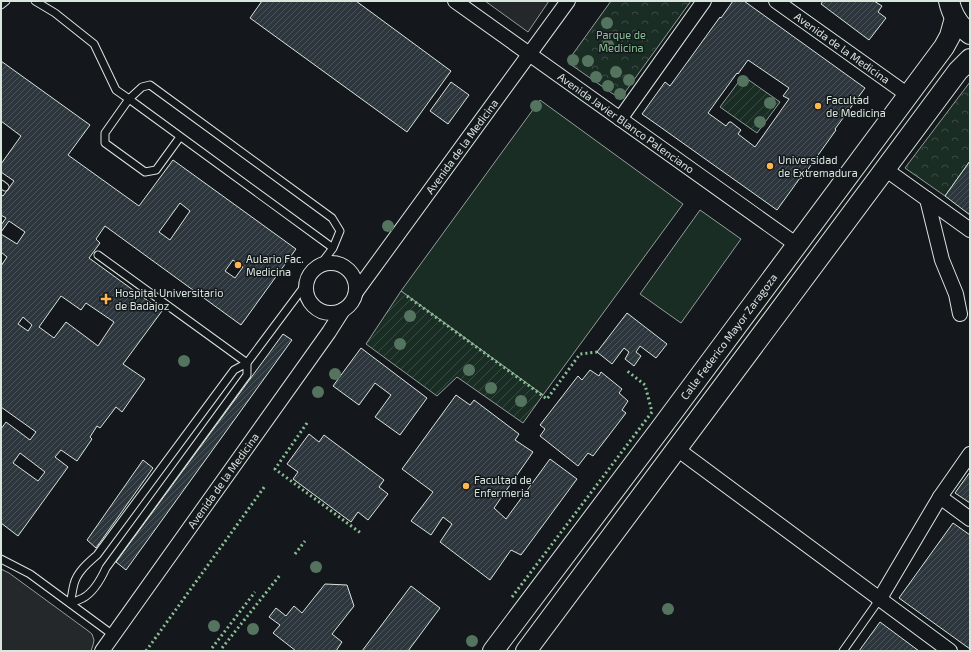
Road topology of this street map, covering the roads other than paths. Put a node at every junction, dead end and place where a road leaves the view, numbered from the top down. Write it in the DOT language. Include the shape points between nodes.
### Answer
graph roads {
  1 [pos="6,1"];
  2 [pos="35,1"];
  3 [pos="455,1"];
  4 [pos="568,1"];
  5 [pos="704,1"];
  6 [pos="776,1"];
  7 [pos="1,5"];
  8 [pos="952,9"];
  9 [pos="970,34"];
  10 [pos="529,54"];
  11 [pos="970,59"];
  12 [pos="908,95"];
  13 [pos="129,99"];
  14 [pos="620,119"];
  15 [pos="180,137"];
  16 [pos="885,169"];
  17 [pos="927,199"];
  18 [pos="970,230"];
  19 [pos="797,245"];
  20 [pos="333,248"];
  21 [pos="98,255"];
  22 [pos="320,265"];
  23 [pos="306,284"];
  24 [pos="356,292"];
  25 [pos="343,310"];
  26 [pos="963,312"];
  27 [pos="248,363"];
  28 [pos="677,449"];
  29 [pos="970,454"];
  30 [pos="940,497"];
  31 [pos="970,519"];
  32 [pos="1,559"];
  33 [pos="880,600"];
  34 [pos="70,603"];
  35 [pos="113,634"];
  36 [pos="102,651"];
  37 [pos="493,651"];
  38 [pos="526,651"];
  39 [pos="843,651"];
  40 [pos="950,651"];
  1 -- 7 [label="lane"];
  2 -- 13 [label="lane" via="55,13 94,44 116,90"];
  3 -- 10 [label="street, Avenida Javier Blanco Palenciano"];
  4 -- 10 [label="street, Avenida de la Medicina"];
  5 -- 14 [label="street"];
  6 -- 12 [label="street, Avenida de la Medicina"];
  8 -- 9 [label="main road" via="962,28"];
  8 -- 12 [label="main road, Calle Federico Mayor Zaragoza" via="950,36"];
  10 -- 14 [label="street, Avenida Javier Blanco Palenciano"];
  10 -- 24 [label="street, Avenida de la Medicina"];
  11 -- 16 [label="main road" via="958,71"];
  12 -- 19 [label="main road, Calle Federico Mayor Zaragoza"];
  13 -- 15 [label="lane"];
  13 -- 15 [label="lane" via="105,133 105,143 145,172 156,170"];
  13 -- 20 [label="lane" via="142,87 150,85 319,208 332,218 340,231"];
  14 -- 19 [label="street, Avenida Javier Blanco Palenciano"];
  15 -- 20 [label="lane"];
  16 -- 17 [label="street"];
  16 -- 28 [label="main road"];
  17 -- 18 [label="street"];
  17 -- 26 [label="street" via="942,260"];
  19 -- 37 [label="main road, Calle Federico Mayor Zaragoza"];
  20 -- 22 [label="lane"];
  21 -- 27 [label="lane"];
  22 -- 23 [label="street" via="308,276"];
  22 -- 24 [label="street" via="335,263 349,270 354,277"];
  23 -- 25 [label="street" via="308,300 316,309 328,313"];
  23 -- 27 [label="lane"];
  24 -- 25 [label="street" via="354,300"];
  25 -- 35 [label="street, Avenida de la Medicina"];
  27 -- 34 [label="lane" via="234,370 97,555 80,572 74,583"];
  27 -- 34 [label="lane" via="247,375 102,577 90,592"];
  28 -- 33 [label="street"];
  28 -- 38 [label="main road"];
  29 -- 30 [label="street"];
  30 -- 31 [label="street"];
  30 -- 33 [label="street"];
  32 -- 34 [label="lane" via="30,574"];
  33 -- 39 [label="lane"];
  33 -- 40 [label="street"];
  34 -- 35 [label="lane"];
  35 -- 36 [label="street, Avenida de la Medicina"];
}
